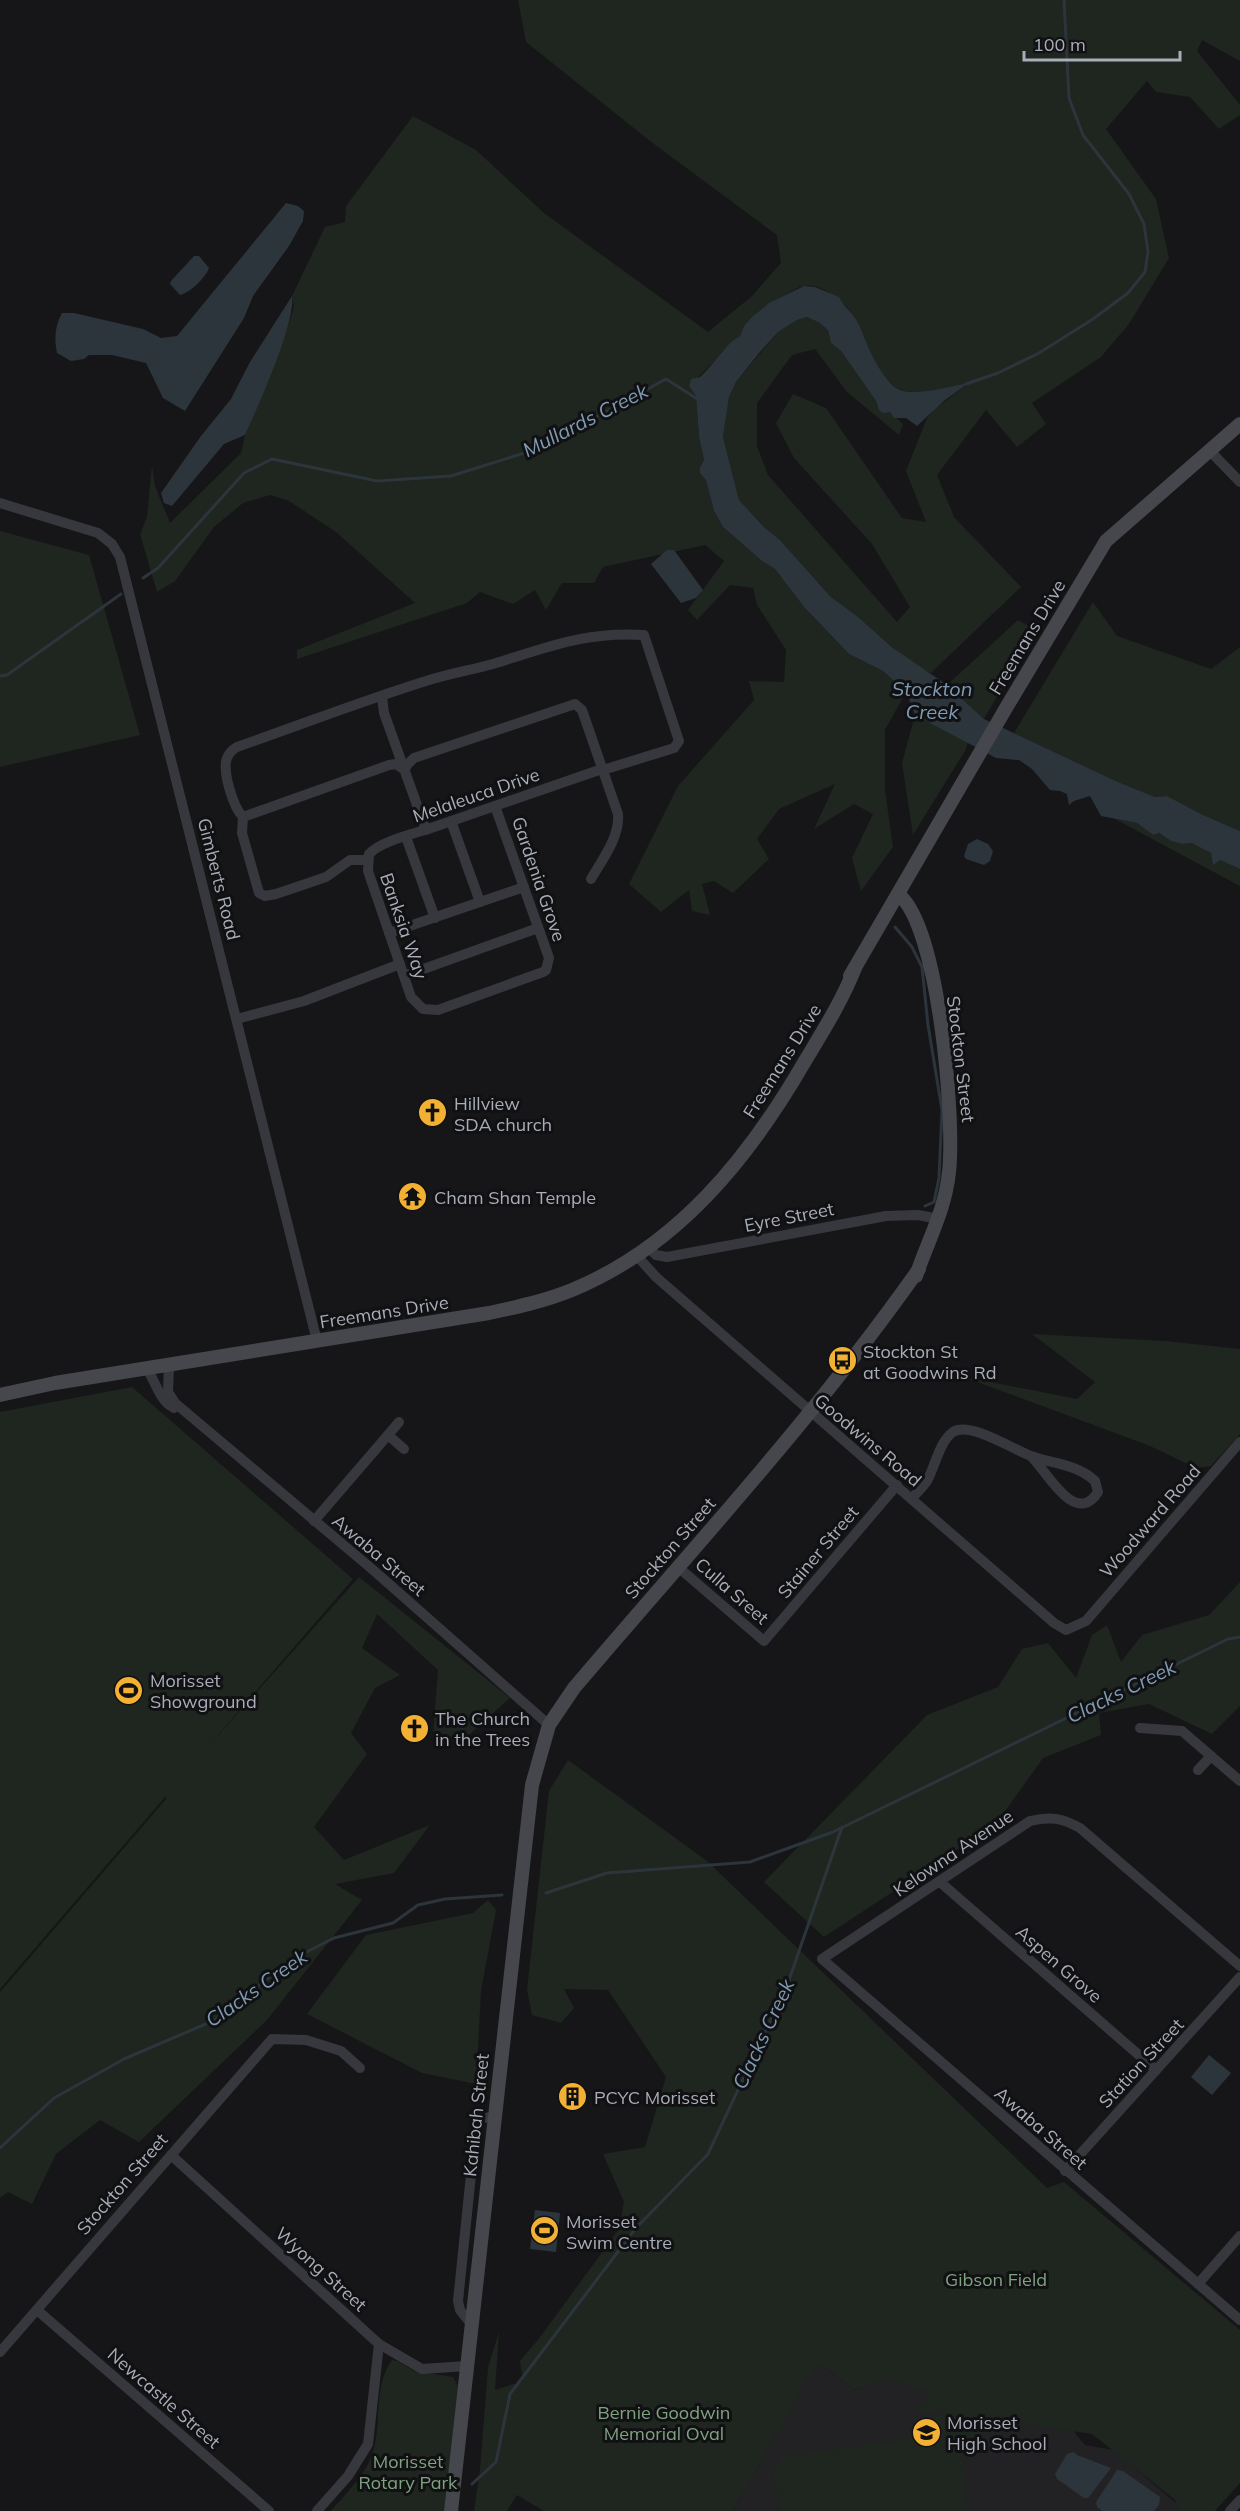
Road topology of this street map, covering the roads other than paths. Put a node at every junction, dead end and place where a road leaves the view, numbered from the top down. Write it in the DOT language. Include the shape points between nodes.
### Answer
graph roads {
  1 [pos="1240,424"];
  2 [pos="1210,451"];
  3 [pos="1240,482"];
  4 [pos="0,503"];
  5 [pos="382,697"];
  6 [pos="405,770"];
  7 [pos="603,770"];
  8 [pos="495,806"];
  9 [pos="243,817"];
  10 [pos="451,821"];
  11 [pos="426,830"];
  12 [pos="406,837"];
  13 [pos="368,860"];
  14 [pos="591,879"];
  15 [pos="524,887"];
  16 [pos="898,894"];
  17 [pos="480,902"];
  18 [pos="435,918"];
  19 [pos="538,928"];
  20 [pos="389,933"];
  21 [pos="400,964"];
  22 [pos="404,976"];
  23 [pos="414,1002"];
  24 [pos="237,1018"];
  25 [pos="939,1219"];
  26 [pos="642,1252"];
  27 [pos="317,1341"];
  28 [pos="169,1365"];
  29 [pos="146,1368"];
  30 [pos="0,1395"];
  31 [pos="811,1412"];
  32 [pos="185,1413"];
  33 [pos="399,1422"];
  34 [pos="388,1435"];
  35 [pos="1240,1442"];
  36 [pos="404,1449"];
  37 [pos="1031,1456"];
  38 [pos="897,1485"];
  39 [pos="912,1498"];
  40 [pos="314,1521"];
  41 [pos="678,1567"];
  42 [pos="1086,1621"];
  43 [pos="764,1641"];
  44 [pos="549,1725"];
  45 [pos="1140,1728"];
  46 [pos="1211,1756"];
  47 [pos="1198,1770"];
  48 [pos="1240,1781"];
  49 [pos="940,1882"];
  50 [pos="822,1959"];
  51 [pos="1240,1966"];
  52 [pos="1240,1977"];
  53 [pos="360,2068"];
  54 [pos="1156,2070"];
  55 [pos="171,2155"];
  56 [pos="1065,2171"];
  57 [pos="1240,2236"];
  58 [pos="1198,2284"];
  59 [pos="37,2310"];
  60 [pos="1240,2320"];
  61 [pos="379,2344"];
  62 [pos="0,2352"];
  63 [pos="467,2366"];
  64 [pos="269,2511"];
  65 [pos="317,2511"];
  66 [pos="451,2511"];
  1 -- 2 [label="street, Freemans Drive"];
  2 -- 3 [label="street"];
  2 -- 16 [label="street, Freemans Drive" via="1107,542"];
  4 -- 24 [label="street, Gimberts Road" via="98,533 112,543 120,557"];
  5 -- 6 [label="street"];
  5 -- 7 [label="street, Melaleuca Drive" via="427,680 569,640 644,635 679,741 674,748"];
  5 -- 9 [label="street" via="237,747 228,754 227,776 235,807"];
  6 -- 7 [label="street" via="414,758 570,704 582,710"];
  6 -- 9 [label="street" via="396,764 389,765"];
  6 -- 11 [label="street"];
  7 -- 8 [label="street, Melaleuca Drive"];
  7 -- 14 [label="street" via="619,819"];
  8 -- 10 [label="street, Melaleuca Drive"];
  8 -- 15 [label="street, Gardenia Grove"];
  9 -- 13 [label="street" via="242,832 256,888 265,896 326,877 350,860"];
  10 -- 11 [label="street, Melaleuca Drive"];
  10 -- 17 [label="street"];
  11 -- 12 [label="street, Melaleuca Drive"];
  12 -- 13 [label="street, Melaleuca Drive" via="378,846"];
  12 -- 18 [label="street"];
  13 -- 20 [label="street, Banksia Way" via="368,871"];
  15 -- 17 [label="street"];
  15 -- 19 [label="street, Gardenia Grove"];
  16 -- 25 [label="street, Stockton Street" via="909,903 923,935 947,1070 952,1136 946,1194"];
  16 -- 26 [label="street, Freemans Drive" via="788,1092 731,1169 688,1216"];
  17 -- 18 [label="street"];
  18 -- 20 [label="street"];
  19 -- 22 [label="street"];
  19 -- 23 [label="street, Gardenia Grove" via="549,958 543,972 438,1010 423,1009"];
  20 -- 21 [label="street, Banksia Way"];
  21 -- 22 [label="street, Banksia Way"];
  21 -- 24 [label="street" via="304,1001"];
  22 -- 23 [label="street, Banksia Way"];
  24 -- 27 [label="street, Gimberts Road"];
  25 -- 26 [label="street, Eyre Street" via="885,1216 667,1257"];
  25 -- 31 [label="street, Stockton Street" via="919,1269"];
  26 -- 27 [label="street, Freemans Drive" via="573,1290 519,1306"];
  26 -- 31 [label="street, Goodwins Road" via="656,1277"];
  27 -- 28 [label="street, Freemans Drive"];
  28 -- 29 [label="street, Freemans Drive"];
  28 -- 32 [label="street, Awaba Street" via="168,1392"];
  29 -- 30 [label="street, Freemans Drive"];
  29 -- 32 [label="street, Awaba Street" via="163,1399"];
  31 -- 38 [label="street, Goodwins Road"];
  31 -- 41 [label="street, Stockton Street"];
  32 -- 40 [label="street, Awaba Street"];
  33 -- 34 [label="street"];
  34 -- 36 [label="street"];
  34 -- 40 [label="street"];
  35 -- 42 [label="street, Woodward Road"];
  37 -- 37 [label="street" via="1090,1475 1098,1492 1086,1503 1070,1500"];
  37 -- 39 [label="street" via="981,1434 963,1429 953,1432 927,1481"];
  38 -- 39 [label="street, Goodwins Road"];
  38 -- 43 [label="street, Stainer Street"];
  39 -- 42 [label="street, Goodwins Road" via="1054,1623 1066,1630"];
  40 -- 44 [label="street, Awaba Street"];
  41 -- 43 [label="street, Culla Sreet"];
  41 -- 44 [label="street, Stockton Street" via="567,1697"];
  44 -- 63 [label="street, Kahibah Street" via="532,1785"];
  45 -- 46 [label="street" via="1182,1731"];
  46 -- 47 [label="street"];
  46 -- 48 [label="street"];
  49 -- 50 [label="street, Kelowna Avenue"];
  49 -- 51 [label="street, Kelowna Avenue" via="1030,1821 1047,1817 1064,1820 1080,1828"];
  49 -- 54 [label="street, Aspen Grove"];
  50 -- 56 [label="street, Awaba Street"];
  52 -- 54 [label="street, Station Street"];
  53 -- 55 [label="street, Stockton Street" via="341,2051 324,2045 272,2039"];
  54 -- 56 [label="street, Station Street"];
  55 -- 59 [label="street, Stockton Street"];
  55 -- 61 [label="street, Wyong Street"];
  56 -- 58 [label="street, Awaba Street"];
  57 -- 58 [label="street"];
  58 -- 60 [label="street, Awaba Street"];
  59 -- 62 [label="street, Stockton Street"];
  59 -- 64 [label="street, Newcastle Street"];
  61 -- 63 [label="street, Wyong Street" via="422,2369"];
  61 -- 65 [label="street" via="368,2444 348,2476"];
  63 -- 66 [label="street, Kahibah Street"];
}
